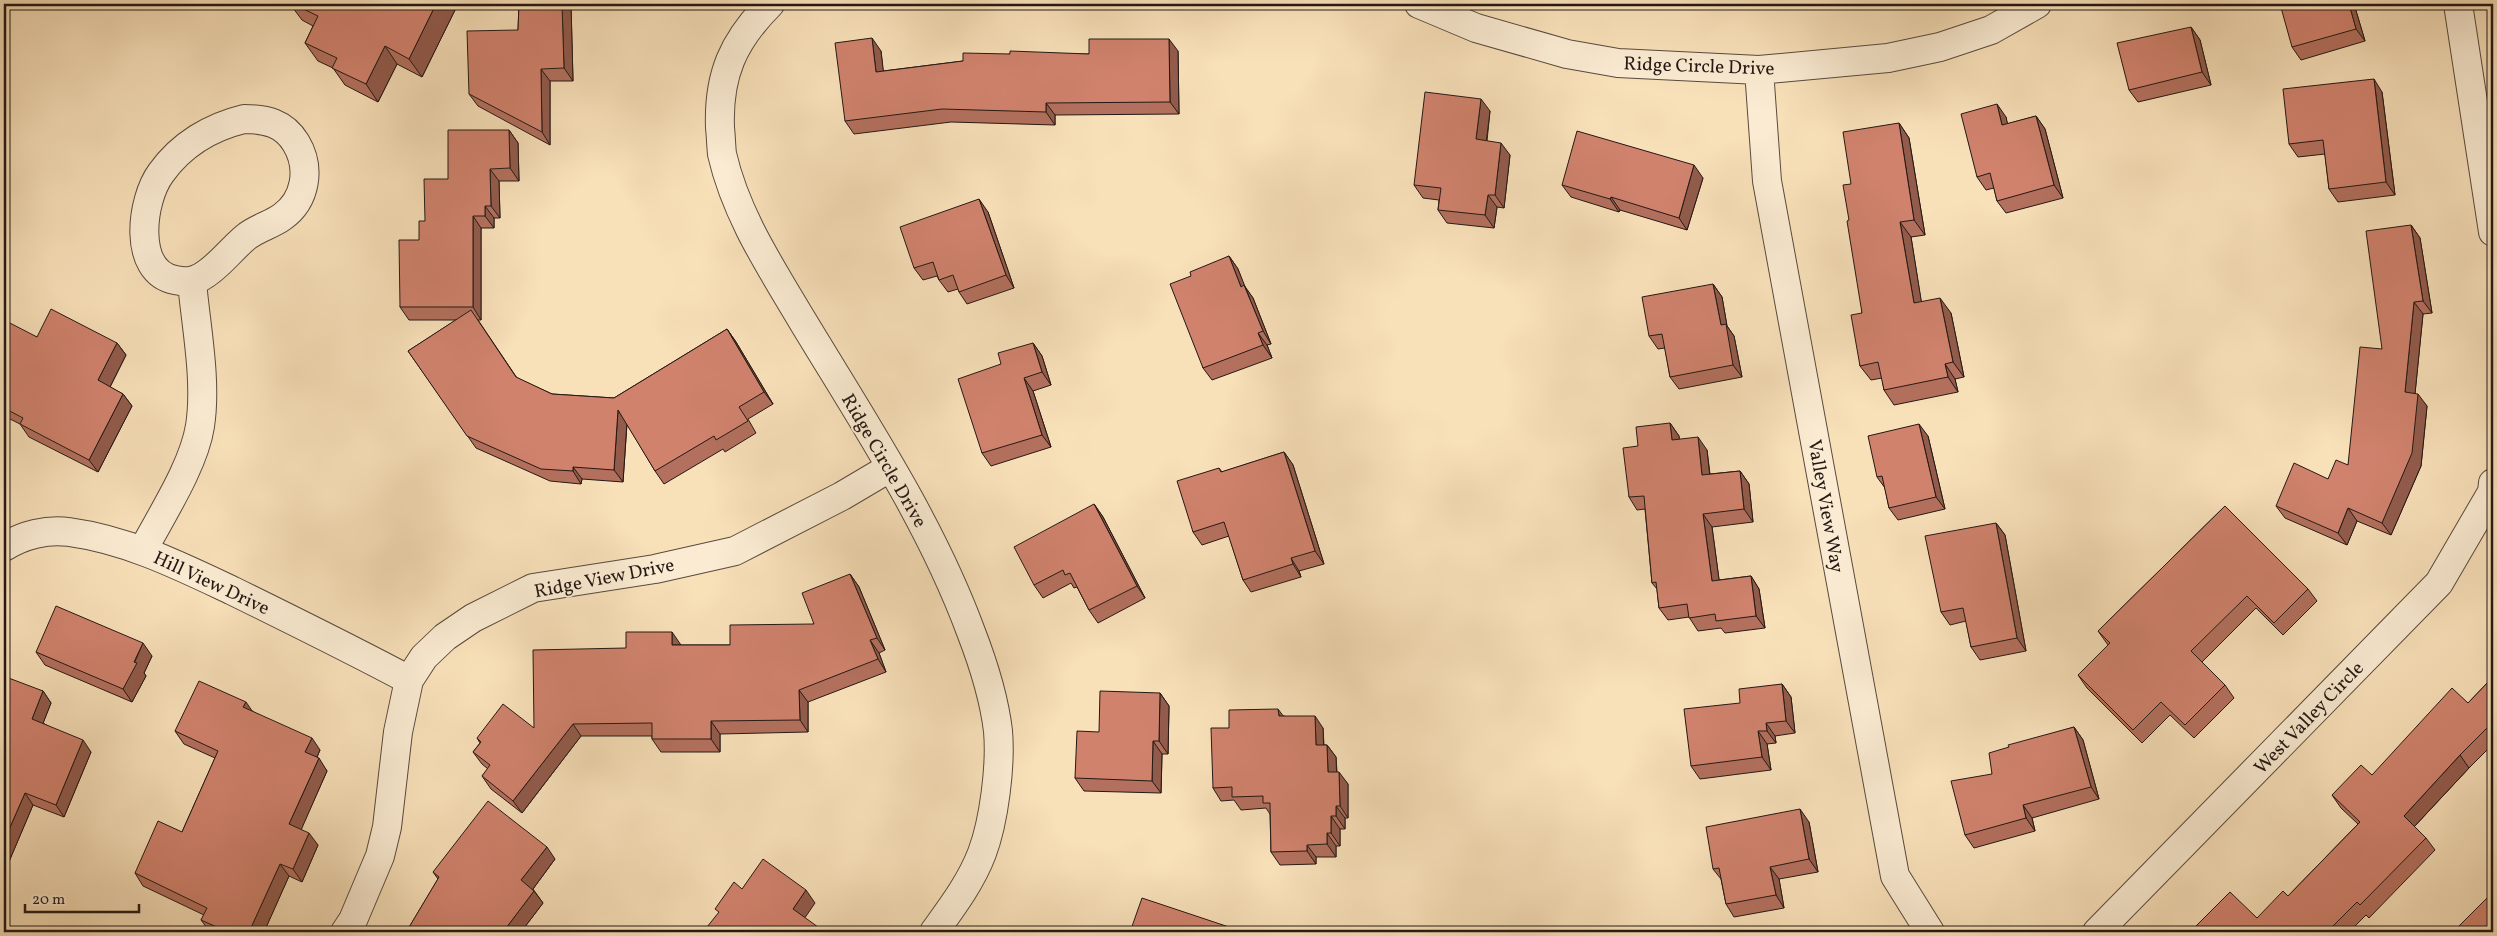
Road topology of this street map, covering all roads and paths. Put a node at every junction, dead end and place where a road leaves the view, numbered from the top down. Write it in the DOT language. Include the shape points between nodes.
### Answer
graph roads {
  1 [pos="770,4"];
  2 [pos="1419,4"];
  3 [pos="2036,4"];
  4 [pos="2458,4"];
  5 [pos="1759,70"];
  6 [pos="2493,232"];
  7 [pos="192,282"];
  8 [pos="891,467"];
  9 [pos="2493,483"];
  10 [pos="4,548"];
  11 [pos="143,550"];
  12 [pos="409,680"];
  13 [pos="345,932"];
  14 [pos="934,932"];
  15 [pos="1930,932"];
  16 [pos="2097,932"];
  1 -- 8 [label="street, Ridge Circle Drive" via="737,44 724,75 719,103 722,152 736,203 756,243"];
  2 -- 5 [label="street, Ridge Circle Drive" via="1476,28 1567,54 1618,63"];
  3 -- 5 [label="street, Ridge Circle Drive" via="1992,30 1940,47 1888,58"];
  4 -- 6 [label="street"];
  5 -- 15 [label="street, Valley View Way" via="1767,181 1895,876"];
  7 -- 7 [label="street" via="209,272 246,236 283,216 298,199 305,178 302,156 283,127 258,119 218,126 179,153 154,183 144,220 149,260 163,275"];
  7 -- 11 [label="street" via="202,398 200,426 192,454"];
  8 -- 12 [label="street, Ridge View Drive" via="735,551 655,569 533,588 473,618 445,637 424,657"];
  8 -- 14 [label="street, Ridge Circle Drive" via="942,561 960,604 981,659 998,732 995,789 983,851 972,876"];
  9 -- 16 [label="street, West Valley Circle" via="2492,492 2439,583"];
  10 -- 11 [label="street, Hill View Drive" via="31,535 69,532"];
  11 -- 12 [label="street, Hill View Drive" via="321,633"];
  12 -- 13 [label="street, Ridge View Drive" via="380,856"];
}
